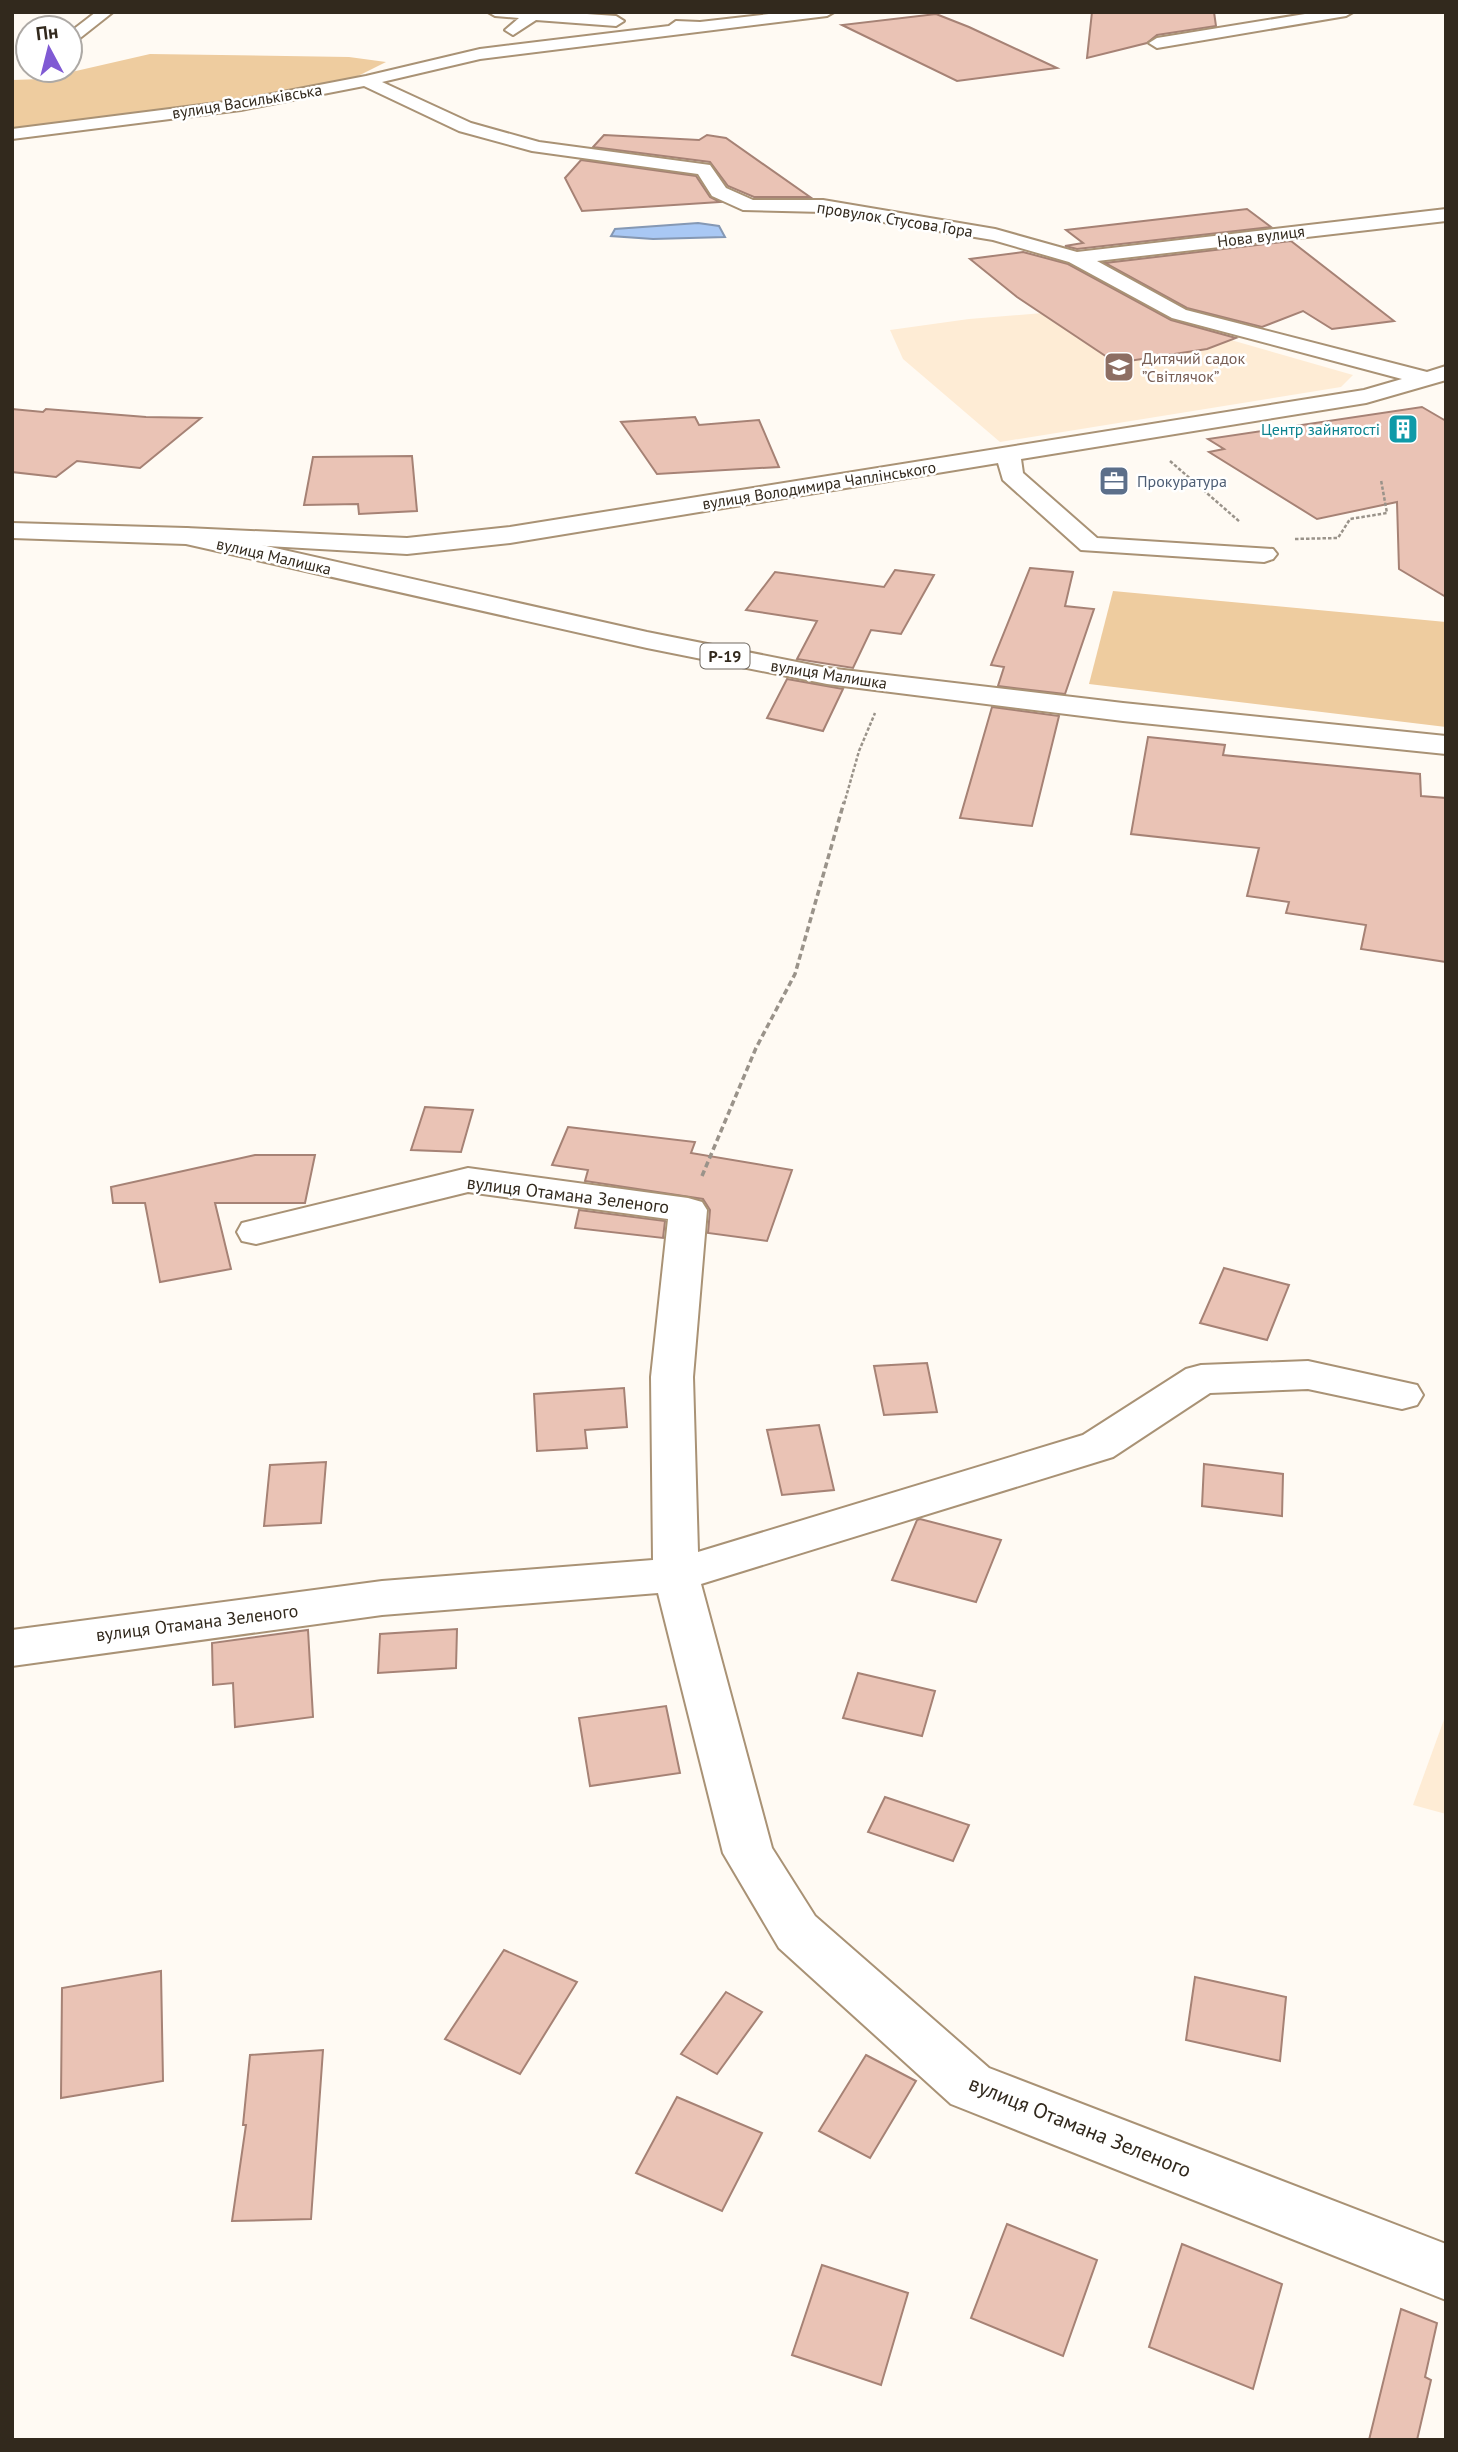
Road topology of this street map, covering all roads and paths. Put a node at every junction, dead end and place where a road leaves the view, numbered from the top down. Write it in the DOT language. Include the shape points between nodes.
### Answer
graph roads {
  1 [pos="106,12"];
  2 [pos="495,12"];
  3 [pos="827,12"];
  4 [pos="1346,12"];
  5 [pos="534,13"];
  6 [pos="700,27"];
  7 [pos="84,28"];
  8 [pos="1157,43"];
  9 [pos="480,54"];
  10 [pos="366,81"];
  11 [pos="12,134"];
  12 [pos="1446,215"];
  13 [pos="1076,258"];
  14 [pos="1437,376"];
  15 [pos="1137,433"];
  16 [pos="1009,454"];
  17 [pos="1381,480"];
  18 [pos="1241,522"];
  19 [pos="12,530"];
  20 [pos="186,536"];
  21 [pos="1287,539"];
  22 [pos="1264,554"];
  23 [pos="1446,746"];
  24 [pos="859,751"];
  25 [pos="688,1210"];
  26 [pos="256,1232"];
  27 [pos="1402,1395"];
  28 [pos="676,1575"];
  29 [pos="12,1648"];
  30 [pos="1446,2272"];
  1 -- 7 [label="street"];
  2 -- 5 [label="street"];
  3 -- 6 [label="street"];
  4 -- 8 [label="street"];
  5 -- 6 [label="street"];
  5 -- 9 [label="street"];
  6 -- 9 [label="street, вулиця Васильківська"];
  9 -- 10 [label="street, вулиця Васильківська"];
  10 -- 11 [label="street, вулиця Васильківська" via="241,105"];
  10 -- 13 [label="street, провулок Стусова Гора" via="466,127 538,147 704,169 719,192 750,206 823,206 927,222"];
  12 -- 13 [label="street, Нова вулиця"];
  13 -- 14 [label="street, провулок Стусова Гора" via="1180,314"];
  14 -- 15 [label="street, вулиця Володимира Чаплінського" via="1366,396"];
  15 -- 16 [label="street, вулиця Володимира Чаплінського"];
  15 -- 18 [label="path"];
  16 -- 20 [label="street, вулиця Володимира Чаплінського" via="510,535 407,546"];
  16 -- 22 [label="street" via="1011,475 1090,545"];
  17 -- 21 [label="path" via="1388,513 1350,519 1338,538"];
  19 -- 20 [label="street, вулиця Малишка / Р-19"];
  20 -- 23 [label="street, вулиця Малишка / Р-19" via="827,676"];
  24 -- 25 [label="path" via="795,974 756,1048"];
  25 -- 26 [label="street, вулиця Отамана Зеленого" via="468,1180"];
  25 -- 28 [label="street, вулиця Отамана Зеленого" via="672,1377"];
  27 -- 28 [label="street, вулиця Отамана Зеленого" via="1308,1375 1201,1379 1098,1446"];
  28 -- 29 [label="street, вулиця Отамана Зеленого" via="382,1598"];
  28 -- 30 [label="street, вулиця Отамана Зеленого" via="748,1853 797,1932 970,2086"];
}
